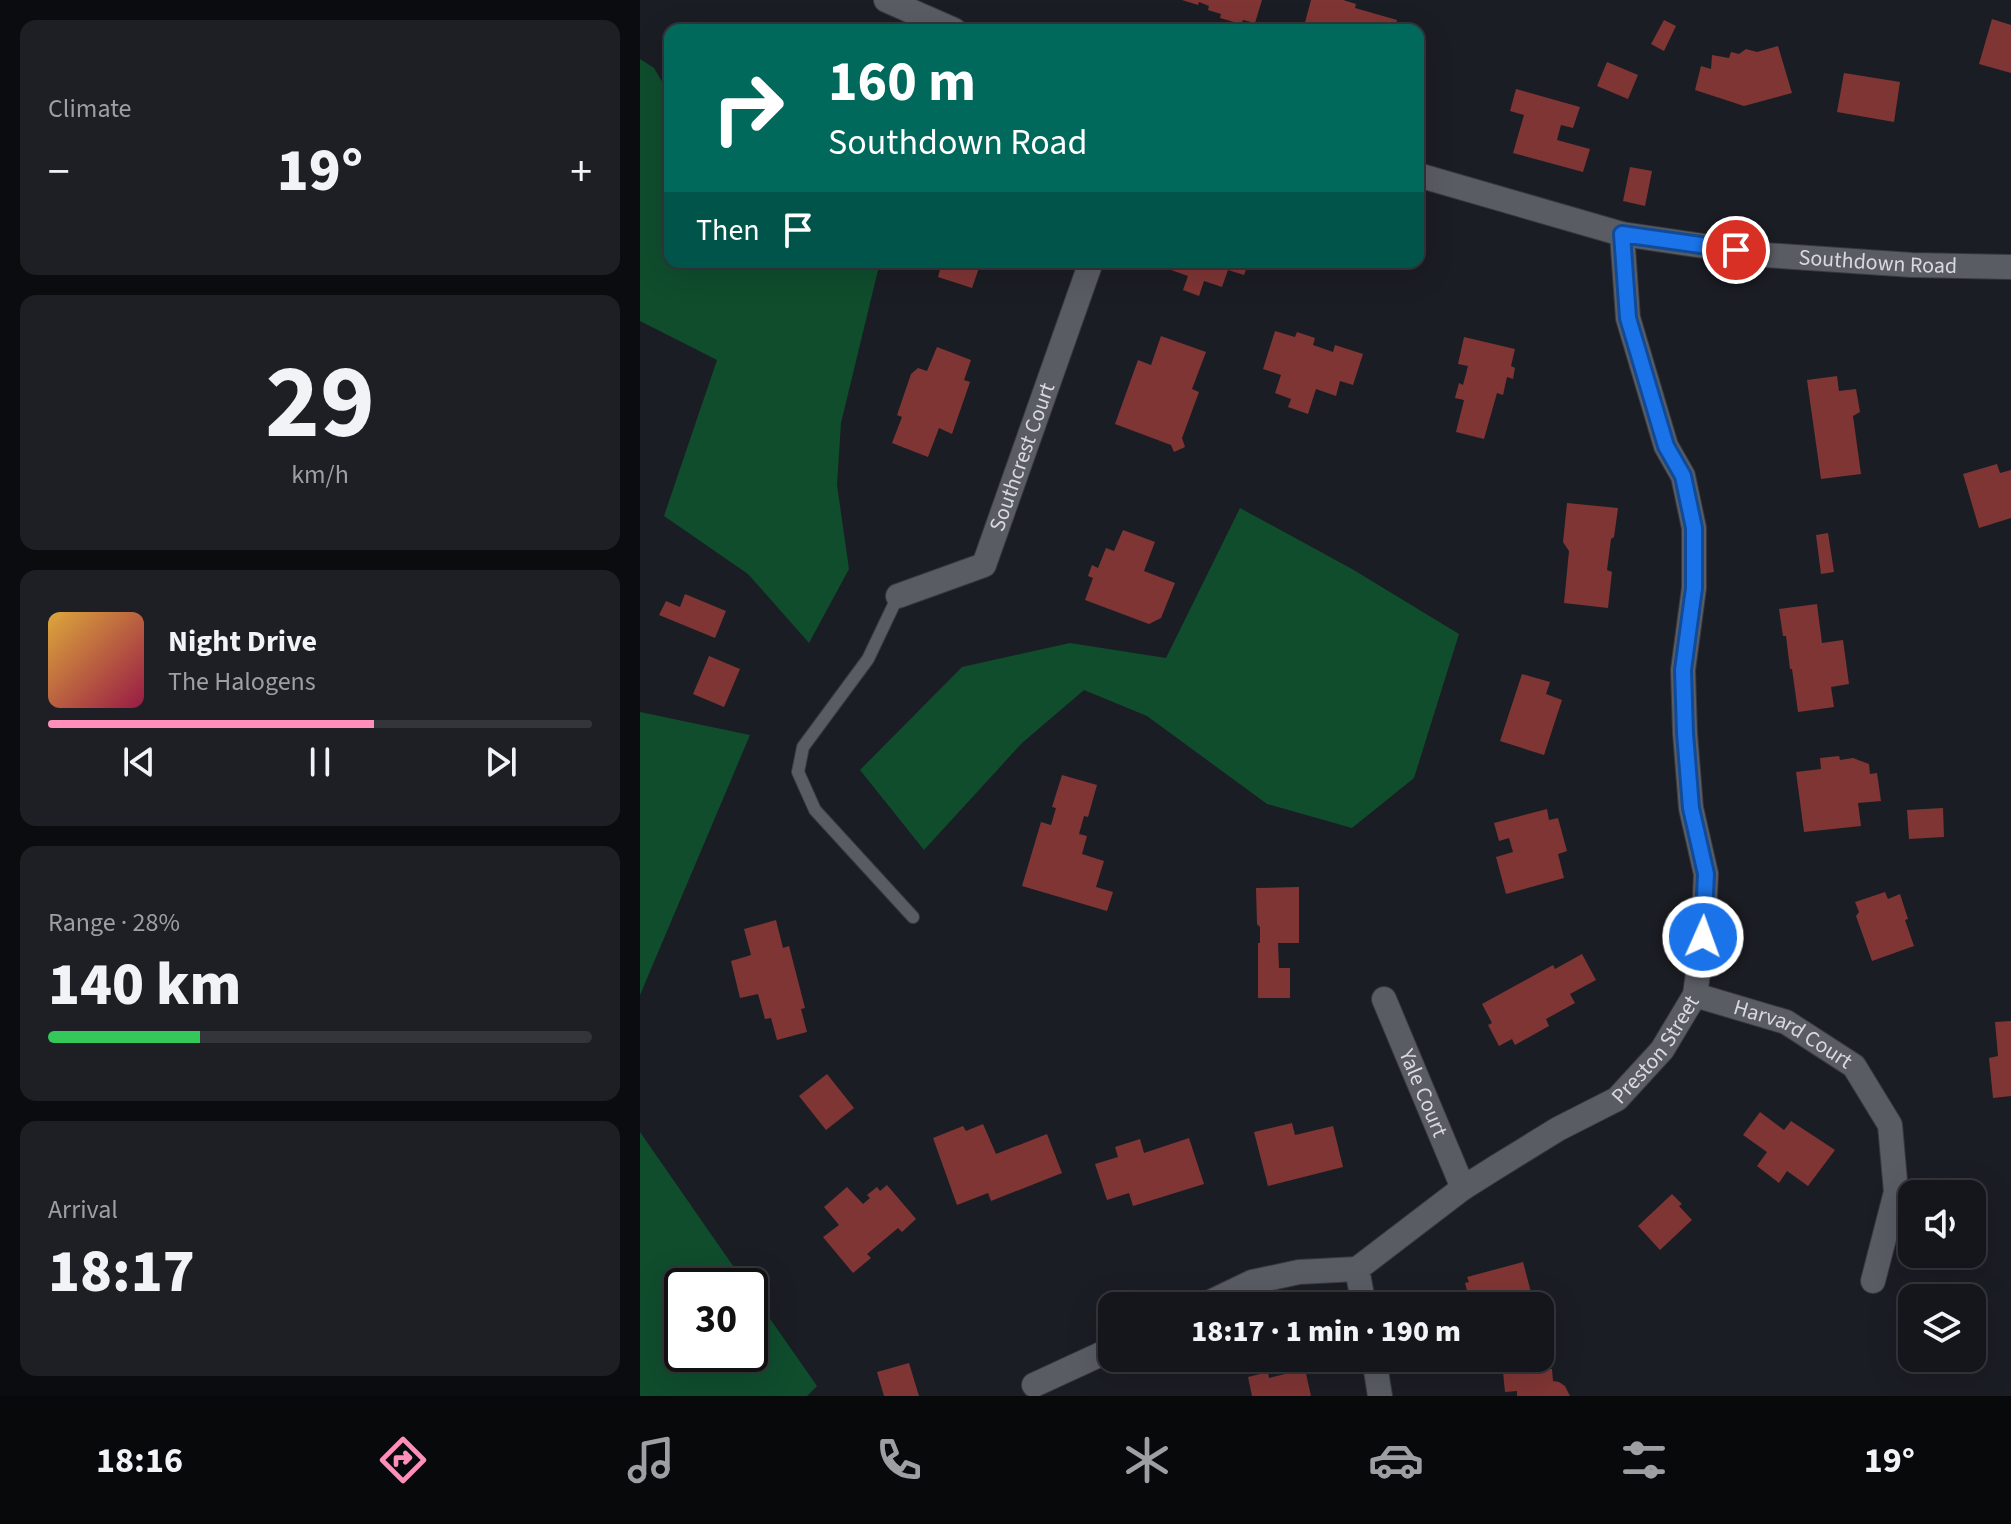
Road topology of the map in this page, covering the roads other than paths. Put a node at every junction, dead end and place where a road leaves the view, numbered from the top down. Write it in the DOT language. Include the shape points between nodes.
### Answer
graph roads {
  1 [pos="886,0"];
  2 [pos="940,24"];
  3 [pos="1424,177"];
  4 [pos="1622,234"];
  5 [pos="2011,267"];
  6 [pos="1089,268"];
  7 [pos="898,596"];
  8 [pos="913,917"];
  9 [pos="1695,995"];
  10 [pos="1384,999"];
  11 [pos="1463,1188"];
  12 [pos="1357,1269"];
  13 [pos="1873,1281"];
  14 [pos="1231,1292"];
  15 [pos="1361,1292"];
  16 [pos="1098,1355"];
  17 [pos="1376,1372"];
  18 [pos="1034,1385"];
  19 [pos="1380,1396"];
  1 -- 2 [label="street"];
  3 -- 4 [label="street, Southdown Road"];
  4 -- 5 [label="street, Southdown Road" via="1765,255"];
  4 -- 9 [label="street, Preston Street" via="1628,318 1666,446 1683,476 1694,528 1694,588 1683,670 1691,808 1706,874"];
  6 -- 7 [label="street, Southcrest Court" via="984,565"];
  7 -- 8 [label="lane" via="868,659 803,747 798,772 815,810"];
  9 -- 11 [label="street, Preston Street" via="1662,1050 1617,1099"];
  9 -- 13 [label="street, Harvard Court" via="1786,1022 1854,1066 1890,1125 1895,1179"];
  10 -- 11 [label="street, Yale Court"];
  11 -- 12 [label="street, Preston Street"];
  12 -- 14 [label="street" via="1299,1272"];
  12 -- 15 [label="street"];
  16 -- 18 [label="street"];
  17 -- 19 [label="street"];
}
